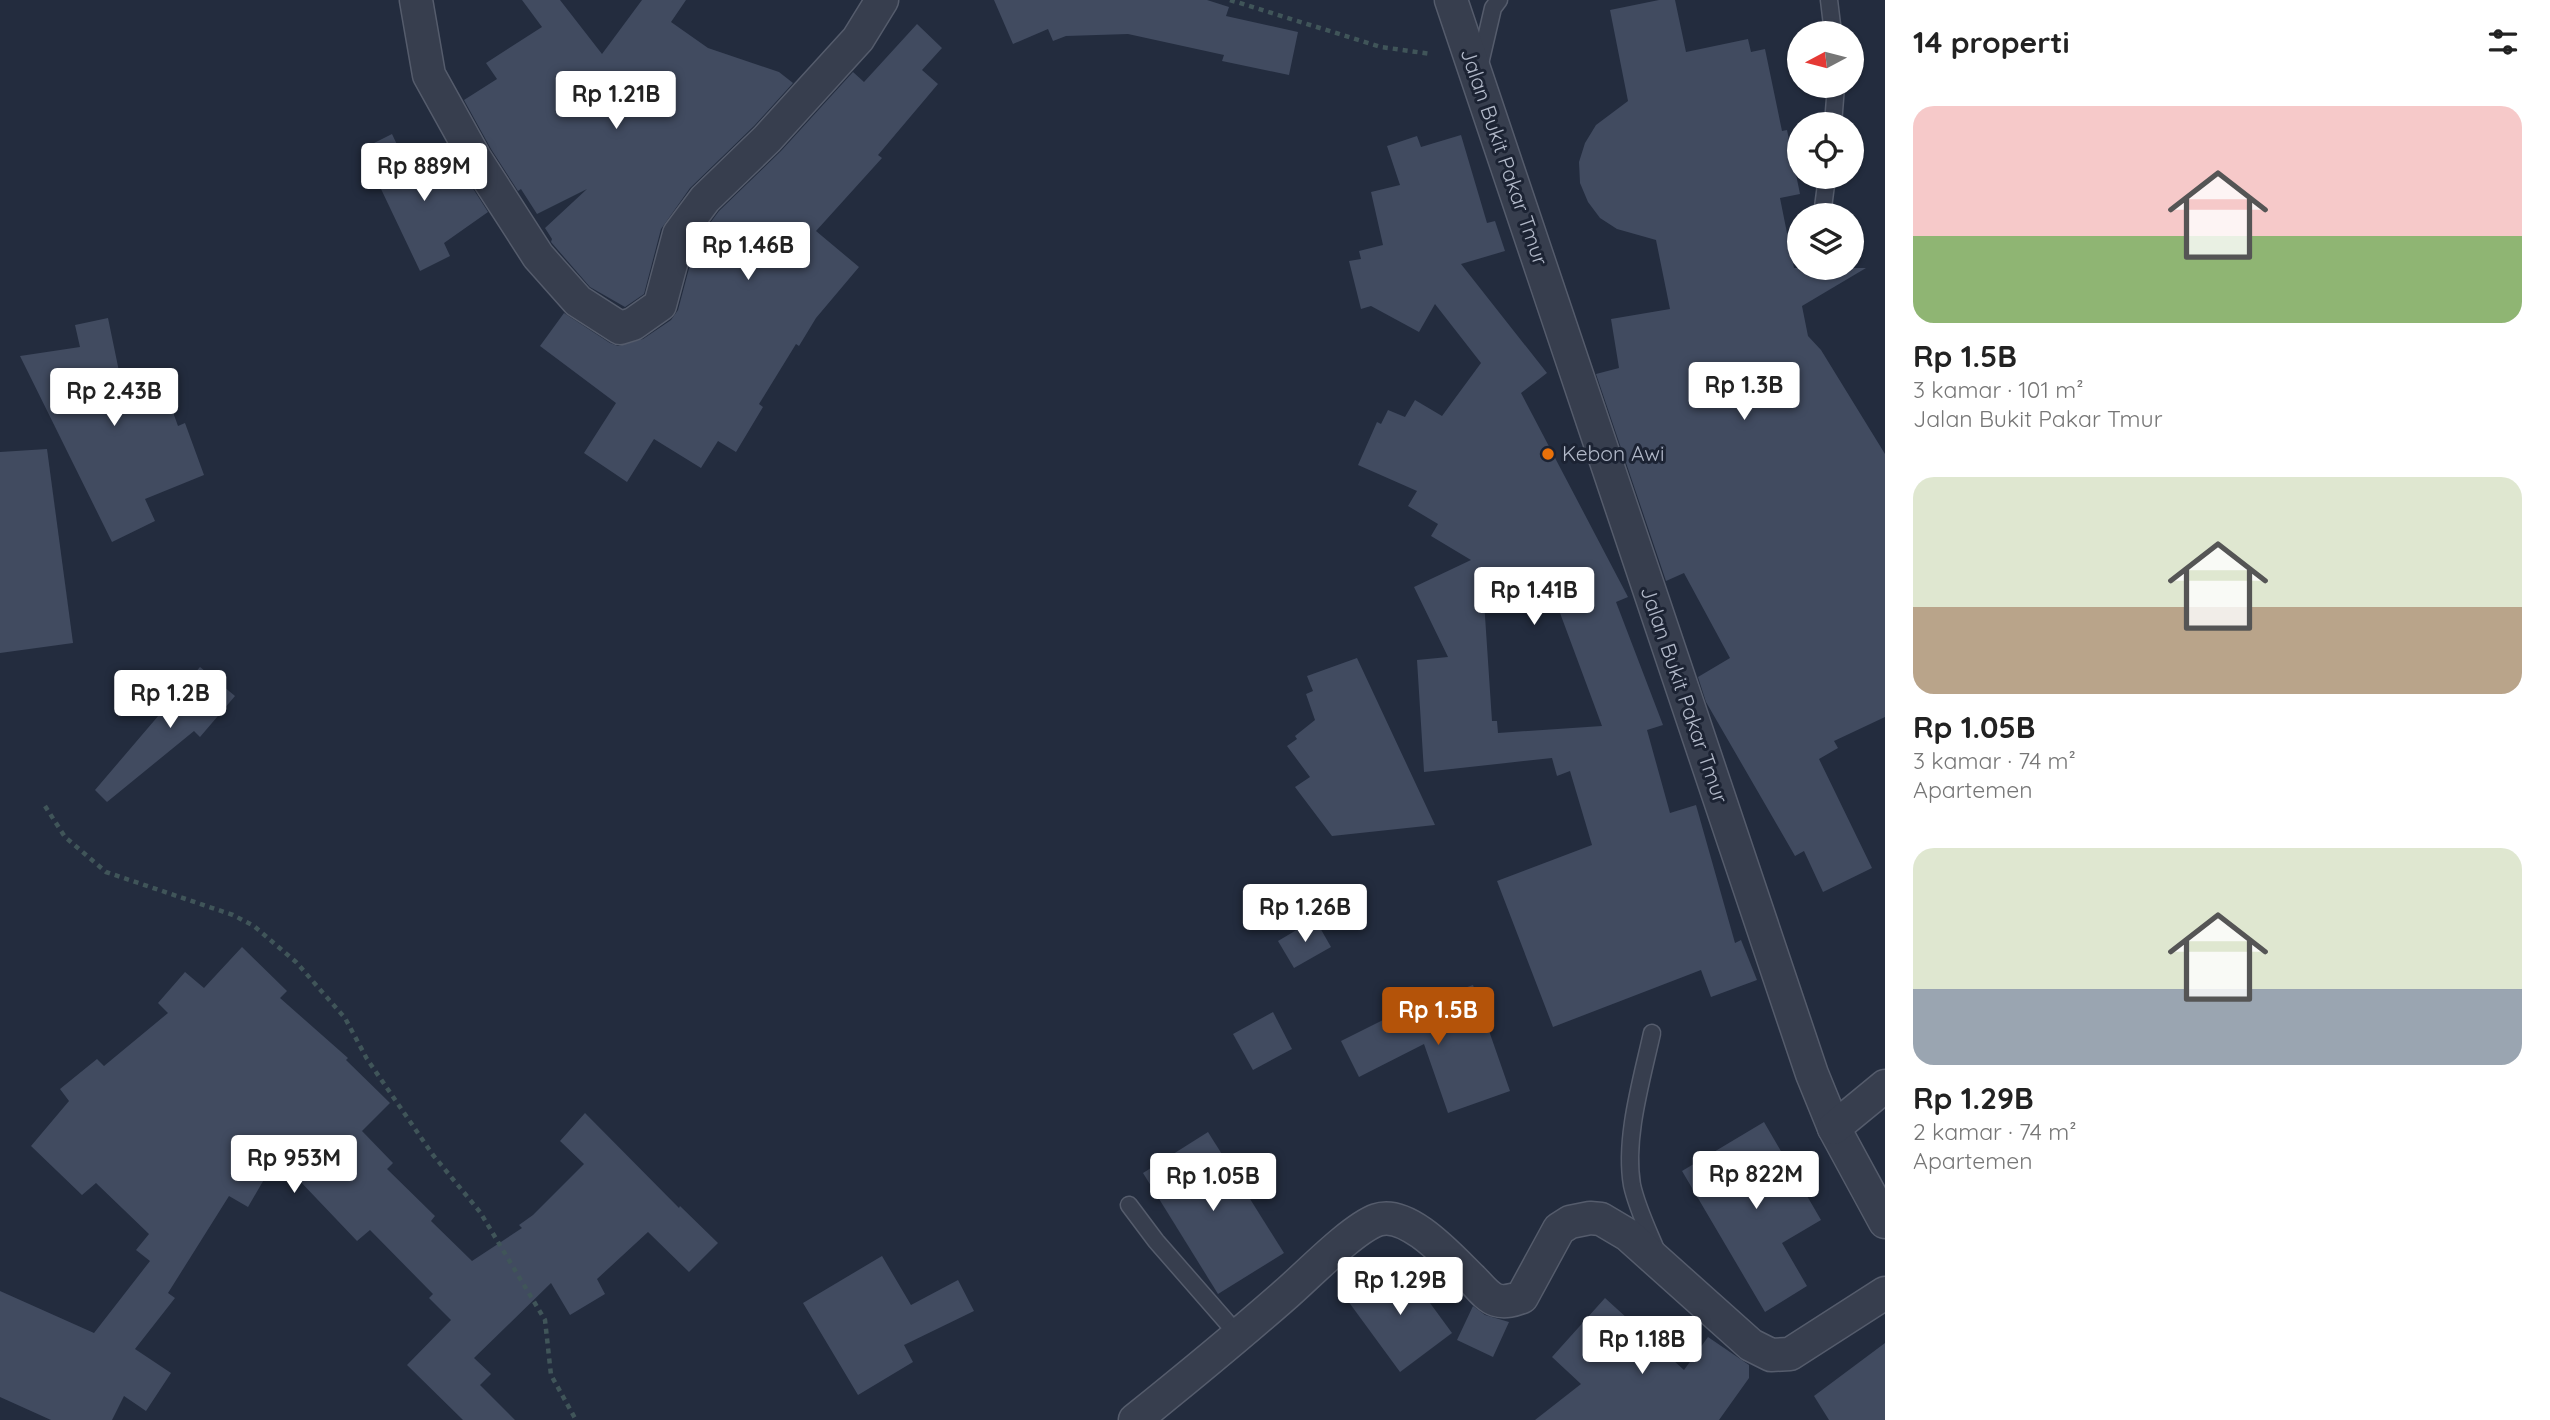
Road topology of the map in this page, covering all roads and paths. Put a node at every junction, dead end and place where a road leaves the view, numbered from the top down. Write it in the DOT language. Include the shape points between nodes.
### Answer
graph roads {
  1 [pos="416,0"];
  2 [pos="882,0"];
  3 [pos="1230,0"];
  4 [pos="1451,0"];
  5 [pos="1499,0"];
  6 [pos="1829,0"];
  7 [pos="1832,21"];
  8 [pos="1474,68"];
  9 [pos="45,806"];
  10 [pos="1652,1033"];
  11 [pos="1885,1086"];
  12 [pos="1834,1128"];
  13 [pos="1129,1205"];
  14 [pos="1885,1222"];
  15 [pos="1663,1267"];
  16 [pos="1885,1293"];
  17 [pos="1239,1335"];
  18 [pos="576,1420"];
  19 [pos="1135,1420"];
  1 -- 2 [label="street" via="429,75 475,158 538,256 578,301 620,328 660,305 679,234 705,200 858,39"];
  3 -- 8 [label="path" via="1381,47"];
  4 -- 8 [label="street, Jalan Bukit Pakar Tmur"];
  5 -- 8 [label="lane"];
  6 -- 7 [label="lane"];
  8 -- 12 [label="street, Jalan Bukit Pakar Tmur"];
  9 -- 18 [label="path" via="65,837 106,872 233,915 296,961 345,1018 367,1059 433,1155 480,1212 545,1320 551,1375"];
  10 -- 15 [label="lane" via="1631,1143 1632,1184"];
  11 -- 12 [label="street"];
  12 -- 14 [label="street, Jalan Bukit Pakar Tmur"];
  13 -- 17 [label="lane"];
  15 -- 16 [label="street" via="1751,1345 1772,1354 1790,1354"];
  15 -- 17 [label="street" via="1628,1235 1601,1219 1590,1218 1559,1229 1522,1297 1497,1300 1405,1222 1377,1220"];
  17 -- 19 [label="street"];
}
